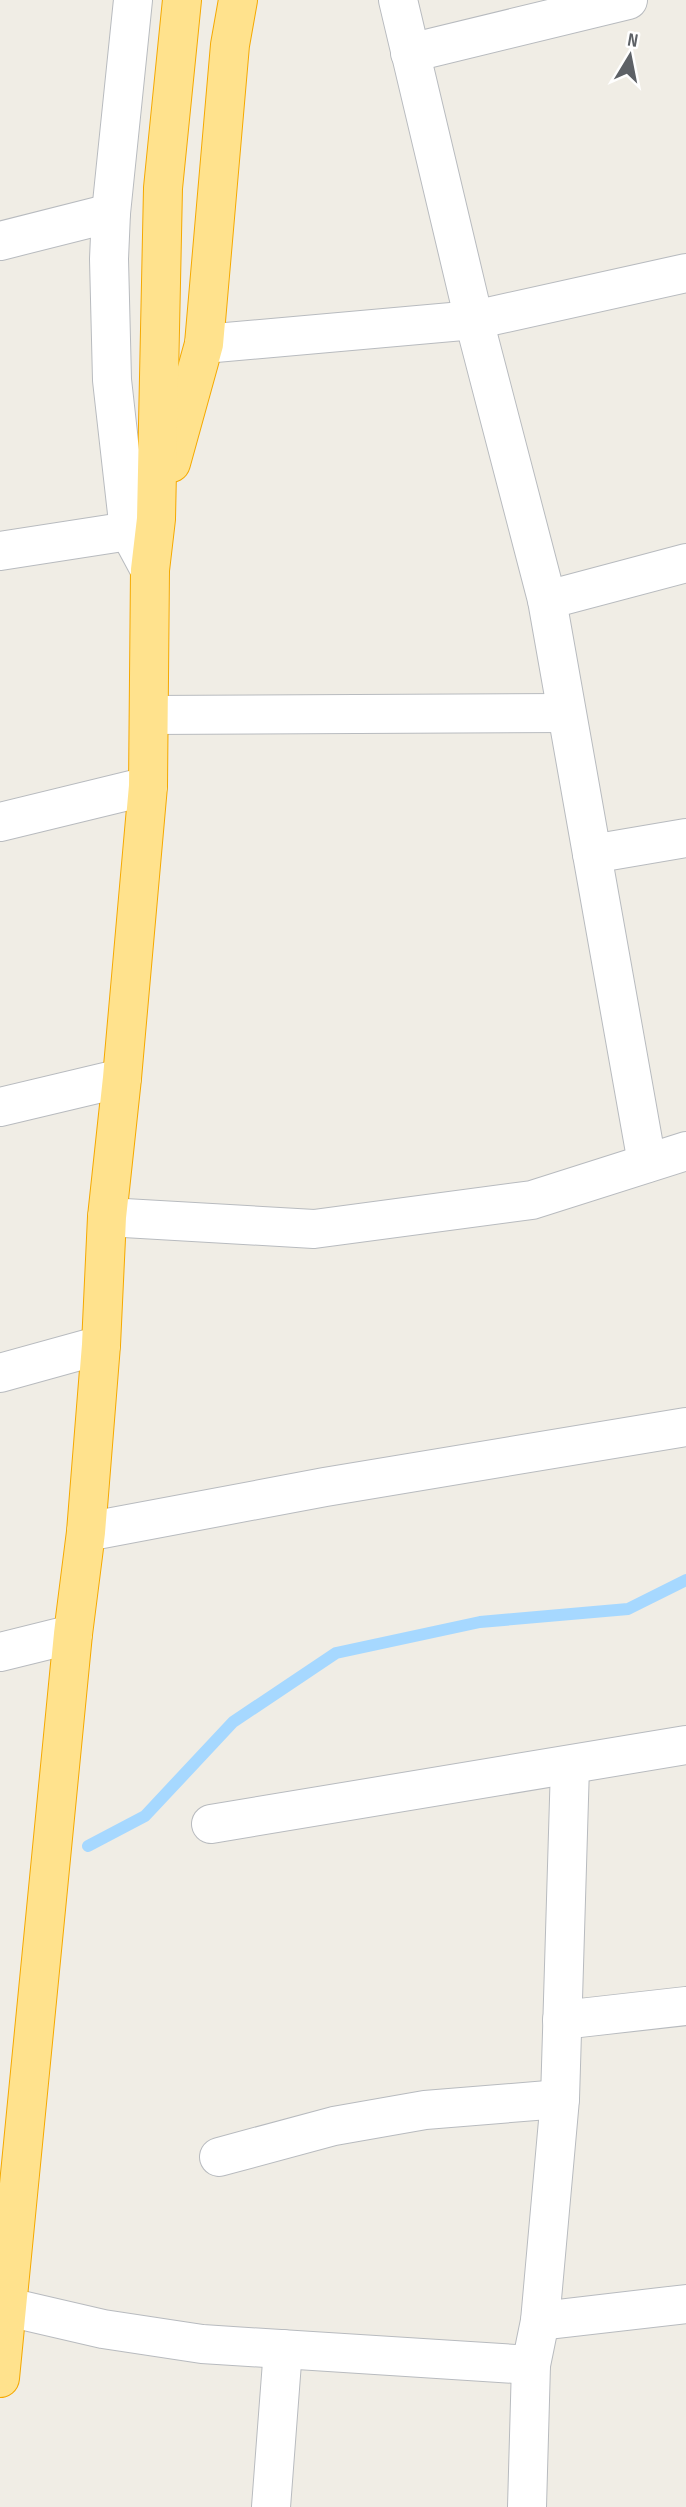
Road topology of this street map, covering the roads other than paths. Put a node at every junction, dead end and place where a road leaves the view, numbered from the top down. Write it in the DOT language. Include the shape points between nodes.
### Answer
graph roads {
  1 [pos="133,0"];
  2 [pos="182,0"];
  3 [pos="238,0"];
  4 [pos="398,0"];
  5 [pos="628,0"];
  6 [pos="410,53"];
  7 [pos="111,213"];
  8 [pos="0,241"];
  9 [pos="686,273"];
  10 [pos="474,320"];
  11 [pos="204,344"];
  12 [pos="143,525"];
  13 [pos="0,551"];
  14 [pos="686,562"];
  15 [pos="548,600"];
  16 [pos="566,713"];
  17 [pos="149,715"];
  18 [pos="148,786"];
  19 [pos="0,822"];
  20 [pos="686,838"];
  21 [pos="592,854"];
  22 [pos="122,1078"];
  23 [pos="0,1107"];
  24 [pos="686,1151"];
  25 [pos="647,1163"];
  26 [pos="107,1217"];
  27 [pos="101,1345"];
  28 [pos="0,1373"];
  29 [pos="686,1427"];
  30 [pos="86,1532"];
  31 [pos="73,1634"];
  32 [pos="0,1652"];
  33 [pos="686,1745"];
  34 [pos="570,1766"];
  35 [pos="211,1824"];
  36 [pos="686,2006"];
  37 [pos="562,2020"];
  38 [pos="560,2099"];
  39 [pos="219,2157"];
  40 [pos="686,2304"];
  41 [pos="8,2307"];
  42 [pos="540,2321"];
  43 [pos="283,2349"];
  44 [pos="531,2365"];
  45 [pos="0,2378"];
  46 [pos="271,2507"];
  47 [pos="527,2507"];
  1 -- 7 [label="street"];
  2 -- 12 [label="highway" via="163,188"];
  3 -- 11 [label="highway" via="230,45"];
  4 -- 6 [label="street"];
  5 -- 6 [label="street"];
  6 -- 10 [label="street"];
  7 -- 8 [label="street"];
  7 -- 12 [label="street" via="112,380"];
  9 -- 10 [label="street"];
  10 -- 11 [label="street"];
  10 -- 15 [label="street"];
  11 -- 12 [label="highway"];
  12 -- 13 [label="street"];
  12 -- 17 [label="highway" via="150,570"];
  14 -- 15 [label="street"];
  15 -- 16 [label="street"];
  16 -- 17 [label="street"];
  16 -- 21 [label="street"];
  17 -- 18 [label="highway"];
  18 -- 19 [label="street"];
  18 -- 22 [label="highway"];
  20 -- 21 [label="street"];
  21 -- 25 [label="street"];
  22 -- 23 [label="street"];
  22 -- 26 [label="highway"];
  24 -- 25 [label="street"];
  25 -- 26 [label="street" via="532,1200 314,1229"];
  26 -- 27 [label="highway"];
  27 -- 28 [label="street"];
  27 -- 30 [label="highway"];
  29 -- 30 [label="street"];
  30 -- 31 [label="highway"];
  31 -- 32 [label="street"];
  31 -- 41 [label="highway"];
  33 -- 34 [label="street"];
  34 -- 35 [label="street"];
  34 -- 37 [label="street"];
  36 -- 37 [label="street"];
  37 -- 38 [label="street"];
  38 -- 39 [label="street" via="425,2110 334,2126"];
  38 -- 42 [label="street"];
  40 -- 42 [label="street"];
  41 -- 43 [label="street" via="103,2329 202,2344"];
  41 -- 45 [label="highway"];
  42 -- 44 [label="street"];
  43 -- 44 [label="street"];
  43 -- 46 [label="street"];
  44 -- 47 [label="street"];
}
